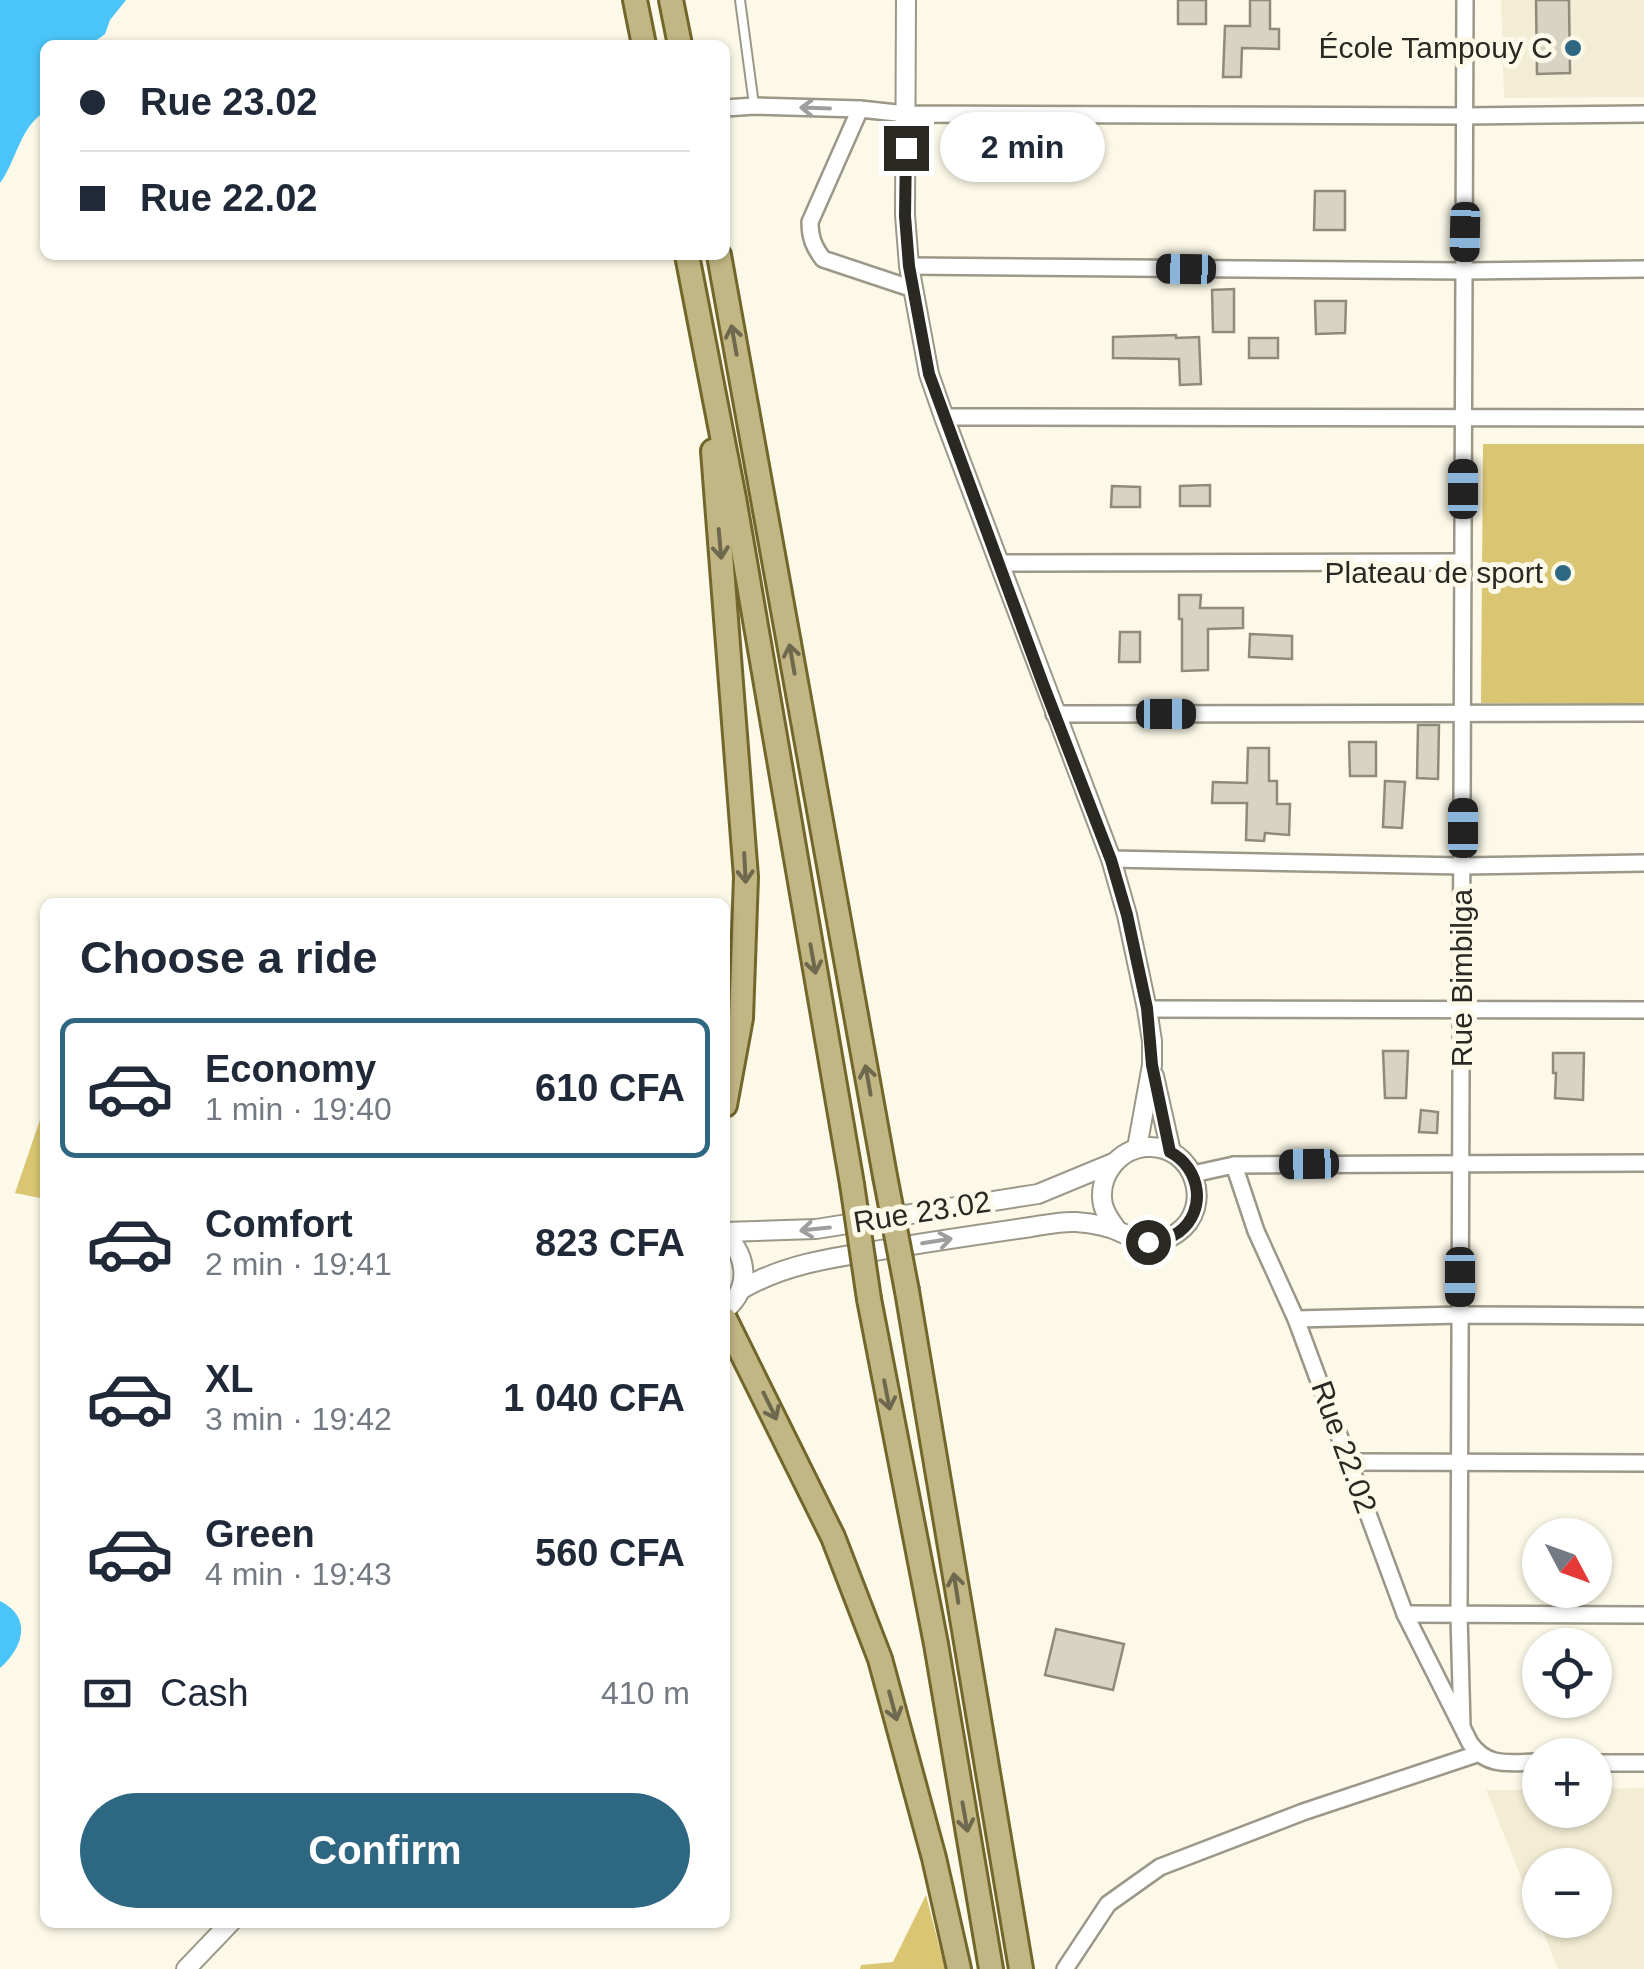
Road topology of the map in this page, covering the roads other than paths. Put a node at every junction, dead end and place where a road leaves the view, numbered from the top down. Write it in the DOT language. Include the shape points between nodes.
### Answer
graph roads {
  1 [pos="635,0"];
  2 [pos="671,0"];
  3 [pos="740,0"];
  4 [pos="906,0"];
  5 [pos="1465,0"];
  6 [pos="643,40"];
  7 [pos="679,40"];
  8 [pos="754,106"];
  9 [pos="730,108"];
  10 [pos="860,109"];
  11 [pos="906,114"];
  12 [pos="1644,114"];
  13 [pos="1466,116"];
  14 [pos="687,260"];
  15 [pos="720,260"];
  16 [pos="909,266"];
  17 [pos="1644,270"];
  18 [pos="1464,271"];
  19 [pos="913,289"];
  20 [pos="704,342"];
  21 [pos="944,416"];
  22 [pos="1463,416"];
  23 [pos="1644,418"];
  24 [pos="1463,562"];
  25 [pos="998,563"];
  26 [pos="1644,713"];
  27 [pos="1054,714"];
  28 [pos="1462,714"];
  29 [pos="1111,860"];
  30 [pos="1644,863"];
  31 [pos="1463,866"];
  32 [pos="1147,1008"];
  33 [pos="1461,1008"];
  34 [pos="1644,1010"];
  35 [pos="1152,1065"];
  36 [pos="730,1078"];
  37 [pos="1137,1148"];
  38 [pos="1170,1152"];
  39 [pos="1461,1162"];
  40 [pos="1644,1162"];
  41 [pos="1114,1163"];
  42 [pos="1234,1165"];
  43 [pos="1193,1174"];
  44 [pos="1118,1231"];
  45 [pos="730,1233"];
  46 [pos="730,1238"];
  47 [pos="742,1289"];
  48 [pos="730,1306"];
  49 [pos="1460,1315"];
  50 [pos="1644,1316"];
  51 [pos="1296,1319"];
  52 [pos="730,1330"];
  53 [pos="1350,1462"];
  54 [pos="1460,1462"];
  55 [pos="1644,1463"];
  56 [pos="1405,1614"];
  57 [pos="1460,1615"];
  58 [pos="1644,1615"];
  59 [pos="1462,1726"];
  60 [pos="1485,1758"];
  61 [pos="1522,1761"];
  62 [pos="1612,1762"];
  63 [pos="1644,1763"];
  64 [pos="225,1928"];
  65 [pos="186,1969"];
  66 [pos="959,1969"];
  67 [pos="991,1969"];
  68 [pos="1021,1969"];
  69 [pos="1065,1969"];
  1 -- 6 [label="main road"];
  2 -- 7 [label="main road"];
  3 -- 8 [label="lane"];
  4 -- 11 [label="street"];
  5 -- 13 [label="street, Rue Bimbilga"];
  8 -- 9 [label="street"];
  10 -- 8 [label="street, one-way"];
  10 -- 11 [label="street"];
  10 -- 19 [label="street" via="810,234 823,260"];
  11 -- 13 [label="street"];
  11 -- 16 [label="street"];
  12 -- 13 [label="street"];
  13 -- 18 [label="street, Rue Bimbilga"];
  14 -- 20 [label="main road"];
  68 -- 15 [label="main road, one-way, bridge" via="907,1291"];
  16 -- 18 [label="street"];
  16 -- 19 [label="street"];
  17 -- 18 [label="street"];
  18 -- 22 [label="street, Rue Bimbilga"];
  19 -- 21 [label="street"];
  20 -- 36 [label="main road, one-way" via="746,878 741,1018"];
  20 -- 67 [label="main road, one-way, bridge"];
  21 -- 22 [label="street"];
  21 -- 25 [label="street"];
  22 -- 23 [label="street"];
  22 -- 24 [label="street, Rue Bimbilga"];
  24 -- 25 [label="street"];
  24 -- 28 [label="street, Rue Bimbilga"];
  25 -- 27 [label="street"];
  26 -- 28 [label="street"];
  27 -- 28 [label="street"];
  27 -- 29 [label="street"];
  28 -- 31 [label="street, Rue Bimbilga"];
  29 -- 31 [label="street"];
  29 -- 32 [label="street"];
  30 -- 31 [label="street"];
  31 -- 33 [label="street, Rue Bimbilga"];
  32 -- 33 [label="street"];
  32 -- 35 [label="street"];
  33 -- 34 [label="street"];
  33 -- 39 [label="street, Rue Bimbilga"];
  35 -- 37 [label="street"];
  35 -- 38 [label="street"];
  37 -- 38 [label="street"];
  37 -- 41 [label="street, Rue 23.02"];
  38 -- 43 [label="street"];
  39 -- 40 [label="street"];
  39 -- 42 [label="street"];
  39 -- 49 [label="street, Rue Bimbilga"];
  41 -- 44 [label="street" via="1102,1204"];
  41 -- 45 [label="street, Rue 23.02, one-way" via="1038,1194 816,1230"];
  42 -- 43 [label="street"];
  42 -- 51 [label="street, Rue 22.02"];
  43 -- 44 [label="street, Rue 23.02" via="1196,1206 1178,1232 1148,1242"];
  47 -- 44 [label="street, Rue 23.02, one-way" via="824,1259 950,1239 1073,1221"];
  46 -- 47 [label="street, Rue 23.02" via="743,1258"];
  47 -- 48 [label="street, Rue 23.02"];
  49 -- 50 [label="street"];
  49 -- 51 [label="street"];
  49 -- 54 [label="street, Rue Bimbilga"];
  51 -- 53 [label="street, Rue 22.02"];
  52 -- 66 [label="main road, one-way" via="833,1537 880,1660"];
  53 -- 54 [label="street"];
  53 -- 56 [label="street, Rue 22.02"];
  54 -- 55 [label="street"];
  54 -- 57 [label="street, Rue Bimbilga"];
  56 -- 57 [label="street"];
  56 -- 59 [label="street, Rue 22.02"];
  57 -- 58 [label="street"];
  57 -- 59 [label="street, Rue Bimbilga"];
  59 -- 60 [label="street, Rue Bimbilga"];
  60 -- 61 [label="street"];
  60 -- 69 [label="street" via="1303,1812 1160,1867 1108,1904"];
  62 -- 63 [label="street"];
  64 -- 65 [label="street"];
}
